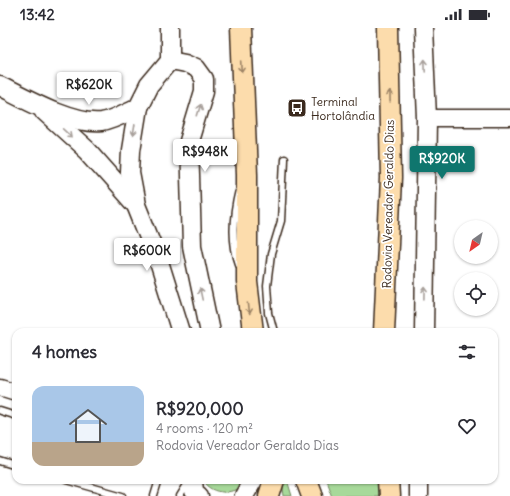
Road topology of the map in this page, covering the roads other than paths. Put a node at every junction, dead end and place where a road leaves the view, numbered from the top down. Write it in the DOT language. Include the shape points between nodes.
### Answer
graph roads {
  1 [pos="170,28"];
  2 [pos="241,28"];
  3 [pos="388,28"];
  4 [pos="424,28"];
  5 [pos="170,60"];
  6 [pos="0,86"];
  7 [pos="40,106"];
  8 [pos="138,107"];
  9 [pos="427,118"];
  10 [pos="510,118"];
  11 [pos="284,159"];
  12 [pos="136,205"];
  13 [pos="181,328"];
  14 [pos="209,328"];
  15 [pos="253,328"];
  16 [pos="273,328"];
  17 [pos="384,328"];
  18 [pos="424,328"];
  19 [pos="0,387"];
  20 [pos="12,391"];
  21 [pos="0,411"];
  22 [pos="12,415"];
  23 [pos="0,461"];
  24 [pos="12,465"];
  25 [pos="80,484"];
  26 [pos="158,484"];
  27 [pos="251,484"];
  28 [pos="273,484"];
  29 [pos="388,484"];
  30 [pos="418,484"];
  31 [pos="123,496"];
  32 [pos="154,496"];
  33 [pos="244,496"];
  34 [pos="269,496"];
  35 [pos="389,496"];
  36 [pos="418,496"];
  1 -- 5 [label="main road"];
  2 -- 15 [label="main road, one-way" via="247,282"];
  17 -- 3 [label="main road, Rodovia Vereador Geraldo Dias, one-way" via="391,178"];
  9 -- 4 [label="main road, one-way"];
  5 -- 8 [label="main road" via="149,85"];
  14 -- 5 [label="main road, one-way" via="192,246 189,141 204,92 204,79 196,68"];
  6 -- 7 [label="main road"];
  7 -- 8 [label="main road" via="82,120 101,122"];
  7 -- 12 [label="main road, one-way" via="87,150"];
  8 -- 12 [label="main road, one-way" via="130,173"];
  9 -- 10 [label="street"];
  18 -- 9 [label="main road, one-way"];
  11 -- 16 [label="lane" via="282,220 271,254 267,286"];
  12 -- 13 [label="main road" via="160,265"];
  19 -- 20 [label="street"];
  21 -- 22 [label="lane"];
  23 -- 24 [label="lane"];
  25 -- 31 [label="lane"];
  26 -- 32 [label="lane"];
  27 -- 33 [label="main road"];
  28 -- 34 [label="main road"];
  29 -- 35 [label="main road"];
  30 -- 36 [label="main road"];
}
